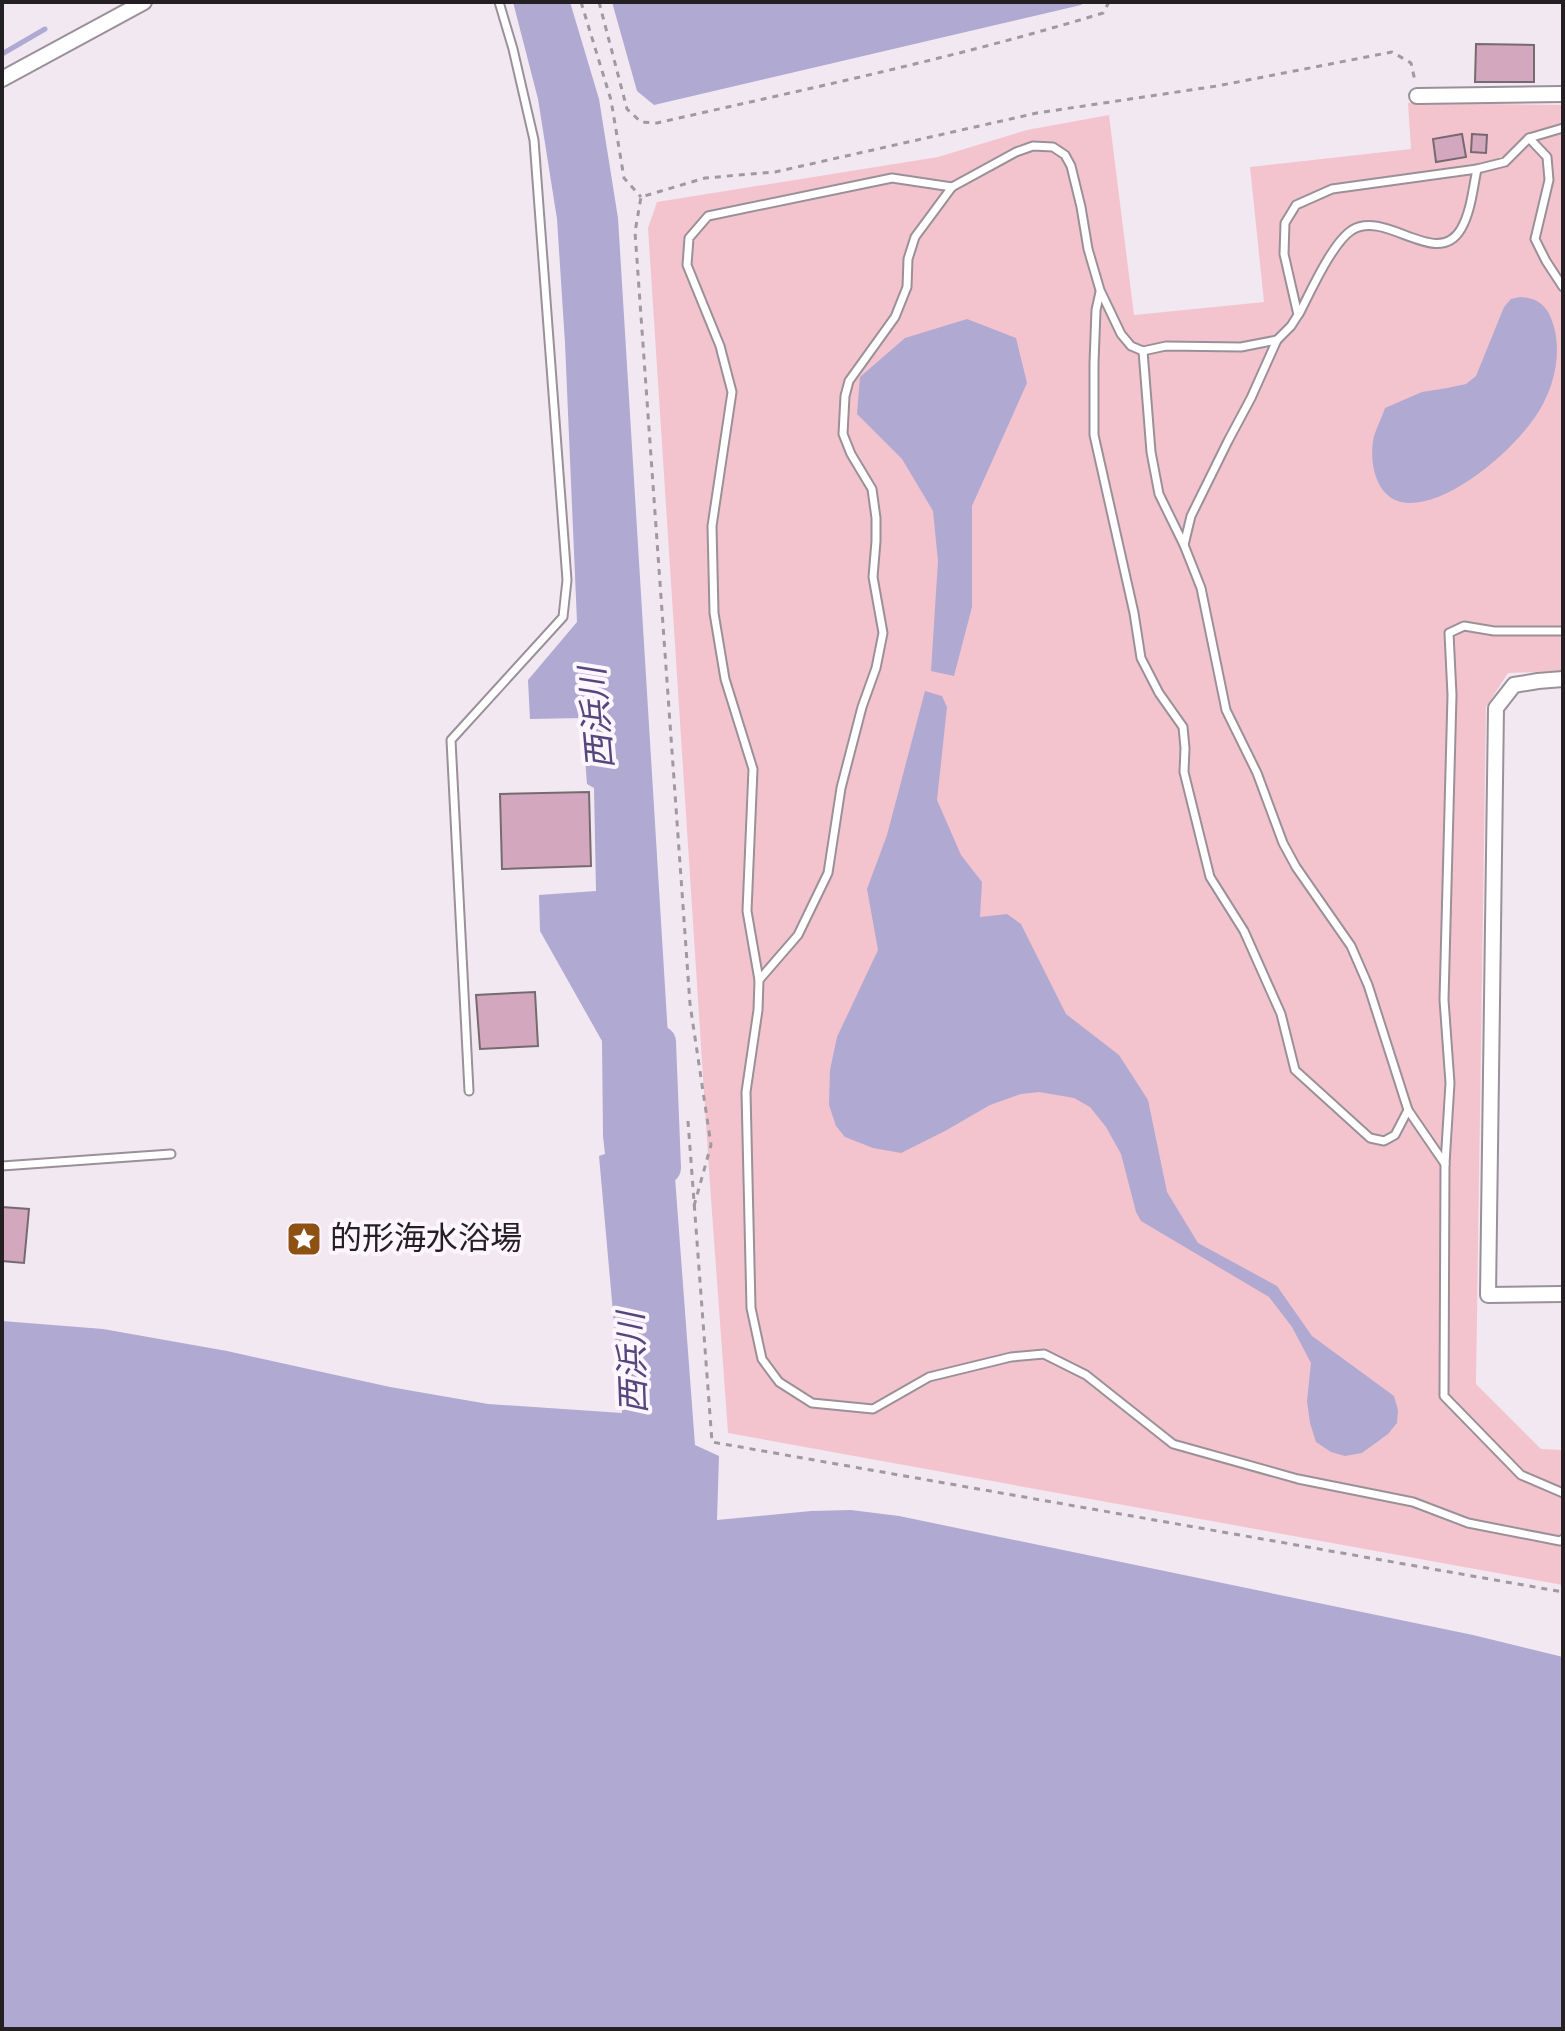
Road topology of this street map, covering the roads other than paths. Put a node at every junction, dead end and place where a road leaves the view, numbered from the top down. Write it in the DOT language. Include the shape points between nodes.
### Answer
graph roads {
  1 [pos="144,2"];
  2 [pos="499,2"];
  3 [pos="2,79"];
  4 [pos="1563,94"];
  5 [pos="1417,96"];
  6 [pos="1563,128"];
  7 [pos="1529,138"];
  8 [pos="1477,169"];
  9 [pos="952,187"];
  10 [pos="1563,287"];
  11 [pos="1100,290"];
  12 [pos="1298,315"];
  13 [pos="1277,340"];
  14 [pos="1143,351"];
  15 [pos="1184,545"];
  16 [pos="1563,631"];
  17 [pos="1563,679"];
  18 [pos="759,980"];
  19 [pos="469,1091"];
  20 [pos="1408,1110"];
  21 [pos="171,1154"];
  22 [pos="1445,1164"];
  23 [pos="2,1166"];
  24 [pos="1563,1294"];
  25 [pos="1563,1493"];
  26 [pos="1563,1539"];
  1 -- 3 [label="street"];
  2 -- 19 [label="lane" via="534,140 567,580 563,617 451,740"];
  4 -- 5 [label="street"];
  6 -- 7 [label="lane"];
  7 -- 8 [label="lane" via="1505,162"];
  7 -- 10 [label="lane" via="1547,157 1549,180 1535,239"];
  8 -- 12 [label="lane" via="1463,227 1455,238 1432,244 1368,225 1352,230 1332,251"];
  8 -- 12 [label="lane" via="1332,189 1296,205 1285,223 1284,254"];
  9 -- 11 [label="lane" via="1033,146 1053,147 1065,155"];
  9 -- 18 [label="lane" via="915,237 907,287 895,317 849,381 845,396 843,434 872,489 873,577 883,633 841,788 828,873 798,935"];
  9 -- 18 [label="lane" via="892,178 708,216 689,238 687,265 720,346 732,392 712,526 714,613 725,679 753,769 747,911"];
  11 -- 14 [label="lane" via="1121,334"];
  11 -- 20 [label="lane" via="1094,435 1141,658 1183,727 1184,772 1210,877 1244,931 1281,1014 1295,1070 1370,1138 1384,1141 1395,1135"];
  12 -- 13 [label="lane"];
  13 -- 14 [label="lane" via="1241,347 1166,346"];
  13 -- 15 [label="lane" via="1191,516"];
  14 -- 15 [label="lane" via="1159,494"];
  15 -- 20 [label="lane" via="1201,588 1226,710 1283,843 1351,946 1373,997"];
  16 -- 22 [label="lane" via="1464,626 1449,633 1444,1000 1450,1083"];
  17 -- 24 [label="street" via="1514,685 1496,708 1488,1295"];
  18 -- 26 [label="lane" via="746,1092 751,1308 762,1359 779,1382 812,1403 873,1409 929,1377 1044,1354 1086,1375 1173,1444 1298,1479 1413,1502 1468,1523"];
  20 -- 22 [label="lane"];
  21 -- 23 [label="lane"];
  22 -- 25 [label="lane" via="1444,1396 1521,1475"];
}
